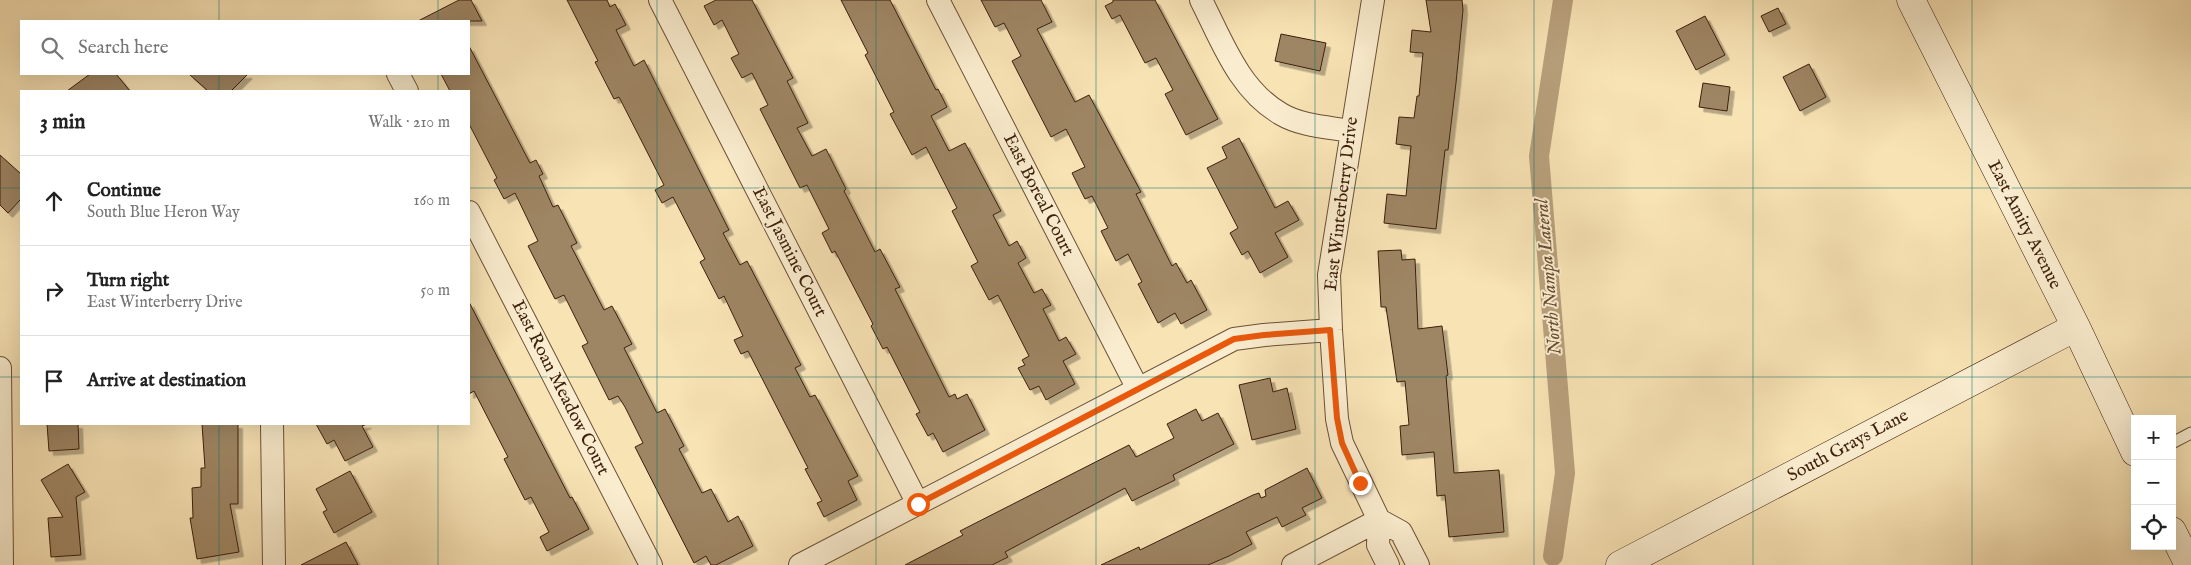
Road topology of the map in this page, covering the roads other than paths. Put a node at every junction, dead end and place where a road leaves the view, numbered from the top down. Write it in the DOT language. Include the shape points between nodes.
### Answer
graph roads {
  1 [pos="660,0"];
  2 [pos="938,0"];
  3 [pos="1201,0"];
  4 [pos="1373,0"];
  5 [pos="1911,0"];
  6 [pos="399,75"];
  7 [pos="406,90"];
  8 [pos="1351,131"];
  9 [pos="470,214"];
  10 [pos="2076,328"];
  11 [pos="1330,330"];
  12 [pos="0,368"];
  13 [pos="1138,389"];
  14 [pos="272,425"];
  15 [pos="2191,433"];
  16 [pos="2176,441"];
  17 [pos="2131,444"];
  18 [pos="918,504"];
  19 [pos="1379,520"];
  20 [pos="2176,539"];
  21 [pos="2,565"];
  22 [pos="274,565"];
  23 [pos="651,565"];
  24 [pos="800,565"];
  25 [pos="1293,565"];
  26 [pos="1388,565"];
  27 [pos="1418,565"];
  28 [pos="1620,565"];
  29 [pos="2189,565"];
  1 -- 18 [label="street, East Jasmine Court"];
  2 -- 13 [label="street, East Boreal Court"];
  3 -- 8 [label="street" via="1241,76 1258,98 1282,114 1308,124"];
  4 -- 8 [label="street, East Winterberry Drive"];
  5 -- 10 [label="main road, East Amity Avenue"];
  6 -- 7 [label="street"];
  8 -- 11 [label="street, East Winterberry Drive" via="1329,275"];
  9 -- 23 [label="street, East Roan Meadow Court"];
  10 -- 17 [label="main road, East Amity Avenue"];
  10 -- 28 [label="main road, South Grays Lane"];
  11 -- 13 [label="street" via="1234,339"];
  11 -- 19 [label="street, East Winterberry Drive" via="1342,443"];
  12 -- 21 [label="street"];
  13 -- 18 [label="street"];
  14 -- 22 [label="street"];
  15 -- 16 [label="lane"];
  18 -- 24 [label="street"];
  19 -- 25 [label="street"];
  19 -- 26 [label="street, East Winterberry Drive" via="1378,544"];
  19 -- 27 [label="street" via="1401,532"];
  20 -- 29 [label="main road"];
}
